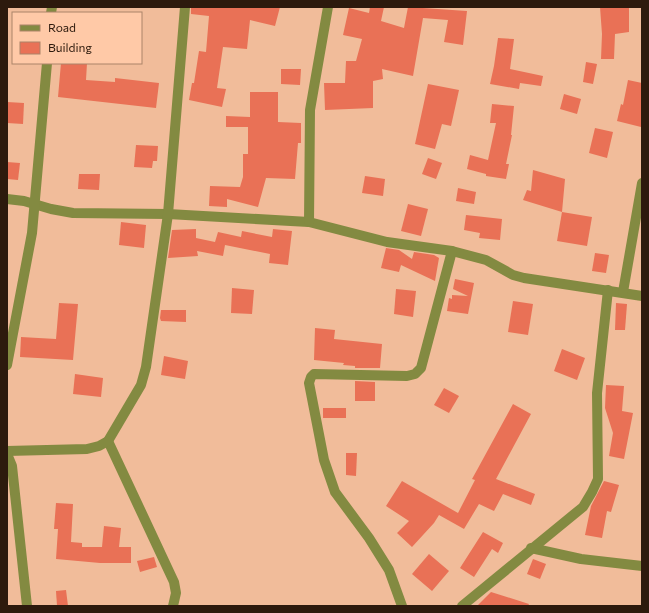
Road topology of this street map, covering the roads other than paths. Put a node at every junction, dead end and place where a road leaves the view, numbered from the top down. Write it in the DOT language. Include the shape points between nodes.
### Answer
graph roads {
  1 [pos="185,7"];
  2 [pos="328,7"];
  3 [pos="47,64"];
  4 [pos="642,183"];
  5 [pos="7,199"];
  6 [pos="35,205"];
  7 [pos="168,214"];
  8 [pos="309,222"];
  9 [pos="452,251"];
  10 [pos="608,290"];
  11 [pos="623,292"];
  12 [pos="642,296"];
  13 [pos="7,365"];
  14 [pos="108,441"];
  15 [pos="7,451"];
  16 [pos="7,454"];
  17 [pos="531,548"];
  18 [pos="642,566"];
  19 [pos="27,606"];
  20 [pos="173,606"];
  21 [pos="402,606"];
  22 [pos="462,606"];
  1 -- 7 [label="street"];
  2 -- 8 [label="street" via="310,110"];
  3 -- 6 [label="street"];
  4 -- 11 [label="street"];
  5 -- 6 [label="street"];
  6 -- 7 [label="street" via="73,213"];
  6 -- 13 [label="street" via="32,234"];
  7 -- 8 [label="street"];
  7 -- 14 [label="street" via="146,367 141,385"];
  8 -- 9 [label="street" via="387,242"];
  9 -- 10 [label="street" via="486,260 524,278"];
  9 -- 21 [label="street" via="421,368 415,374 314,374 309,382 324,460 335,492 369,538 388,570"];
  10 -- 11 [label="street"];
  10 -- 17 [label="street" via="597,393 598,479 583,507"];
  11 -- 12 [label="street"];
  14 -- 15 [label="street" via="87,449"];
  14 -- 20 [label="street" via="174,582 176,593"];
  16 -- 19 [label="street" via="12,466"];
  17 -- 18 [label="street" via="581,559"];
  17 -- 22 [label="street"];
}
